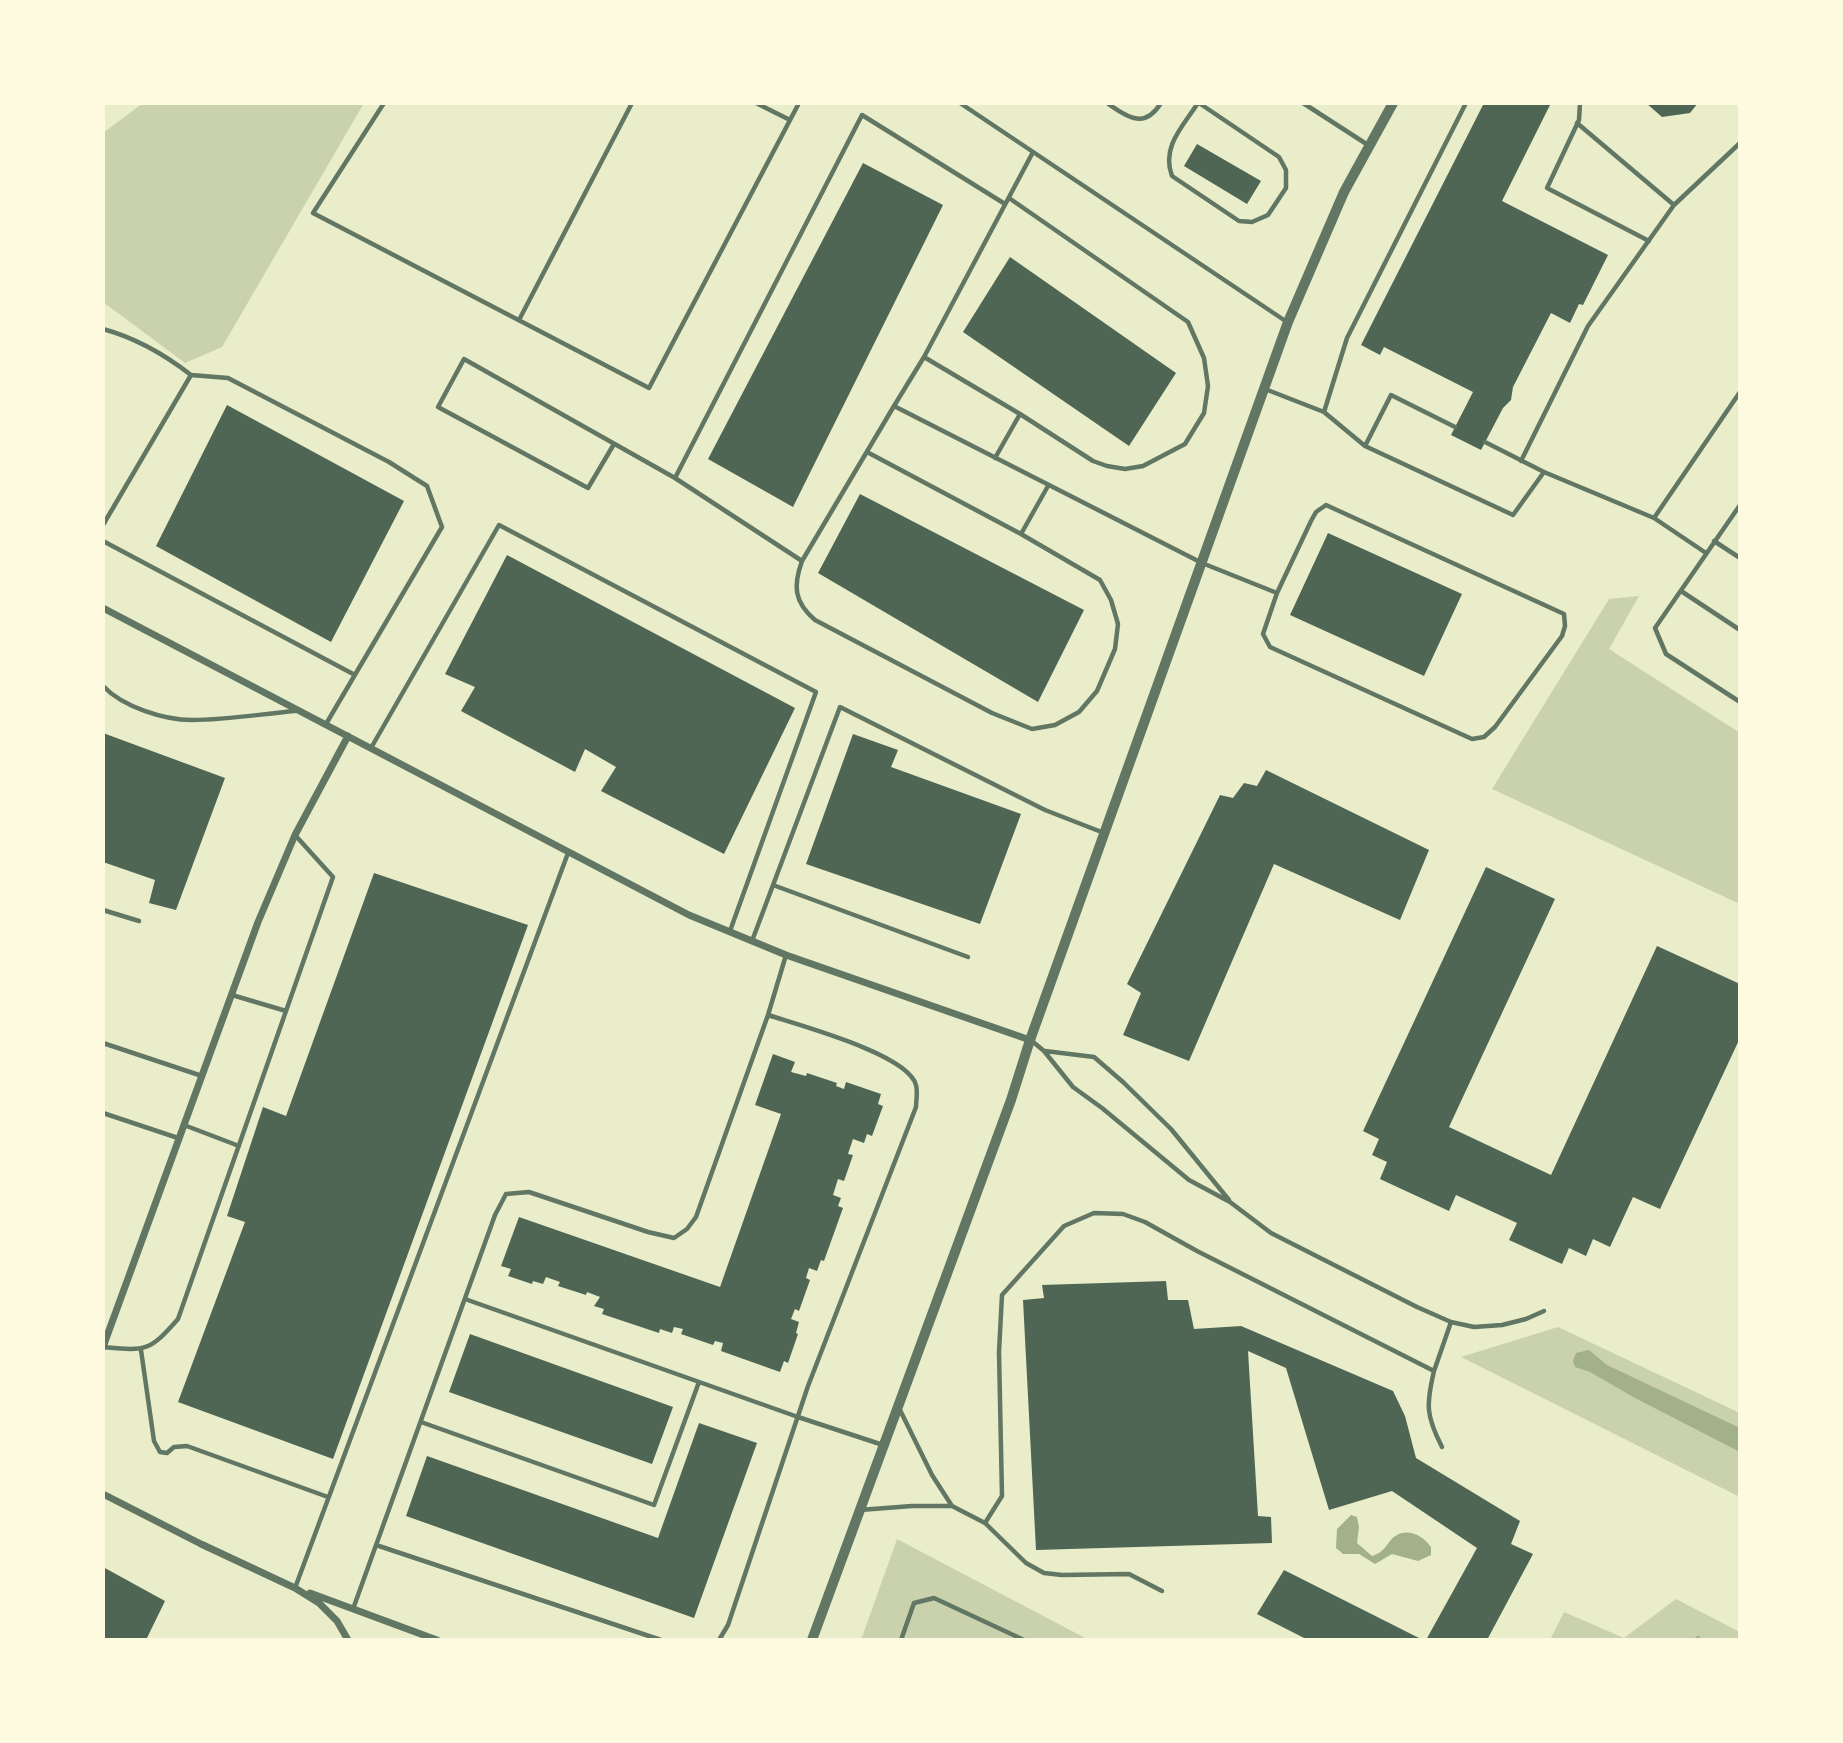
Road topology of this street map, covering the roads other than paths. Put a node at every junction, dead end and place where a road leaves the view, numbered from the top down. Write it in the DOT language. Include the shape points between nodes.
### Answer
graph roads {
  1 [pos="384,103"];
  2 [pos="632,103"];
  3 [pos="756,103"];
  4 [pos="799,103"];
  5 [pos="960,103"];
  6 [pos="1107,103"];
  7 [pos="1161,103"];
  8 [pos="1199,103"];
  9 [pos="1303,103"];
  10 [pos="1393,103"];
  11 [pos="1466,103"];
  12 [pos="1580,103"];
  13 [pos="790,120"];
  14 [pos="1577,123"];
  15 [pos="1740,144"];
  16 [pos="1369,146"];
  17 [pos="1033,152"];
  18 [pos="1009,198"];
  19 [pos="1004,204"];
  20 [pos="1674,205"];
  21 [pos="1649,241"];
  22 [pos="519,320"];
  23 [pos="1288,323"];
  24 [pos="103,329"];
  25 [pos="924,357"];
  26 [pos="191,375"];
  27 [pos="1265,388"];
  28 [pos="1740,392"];
  29 [pos="894,406"];
  30 [pos="1324,412"];
  31 [pos="1020,414"];
  32 [pos="1455,427"];
  33 [pos="1485,442"];
  34 [pos="614,444"];
  35 [pos="1365,446"];
  36 [pos="867,452"];
  37 [pos="995,458"];
  38 [pos="1521,461"];
  39 [pos="1544,472"];
  40 [pos="675,478"];
  41 [pos="1048,486"];
  42 [pos="1740,505"];
  43 [pos="1654,518"];
  44 [pos="103,525"];
  45 [pos="1021,534"];
  46 [pos="103,541"];
  47 [pos="1714,541"];
  48 [pos="1706,553"];
  49 [pos="1740,558"];
  50 [pos="802,561"];
  51 [pos="1202,563"];
  52 [pos="1681,591"];
  53 [pos="1277,593"];
  54 [pos="103,608"];
  55 [pos="1740,630"];
  56 [pos="355,675"];
  57 [pos="103,686"];
  58 [pos="1740,702"];
  59 [pos="299,710"];
  60 [pos="326,724"];
  61 [pos="348,736"];
  62 [pos="371,748"];
  63 [pos="1104,833"];
  64 [pos="295,835"];
  65 [pos="568,853"];
  66 [pos="773,885"];
  67 [pos="103,910"];
  68 [pos="139,921"];
  69 [pos="730,932"];
  70 [pos="752,941"];
  71 [pos="786,956"];
  72 [pos="968,957"];
  73 [pos="232,995"];
  74 [pos="286,1011"];
  75 [pos="768,1015"];
  76 [pos="1030,1040"];
  77 [pos="103,1043"];
  78 [pos="1044,1051"];
  79 [pos="203,1076"];
  80 [pos="103,1113"];
  81 [pos="184,1125"];
  82 [pos="178,1138"];
  83 [pos="239,1146"];
  84 [pos="1230,1202"];
  85 [pos="465,1299"];
  86 [pos="1544,1311"];
  87 [pos="1451,1322"];
  88 [pos="103,1347"];
  89 [pos="141,1350"];
  90 [pos="1434,1371"];
  91 [pos="699,1382"];
  92 [pos="898,1406"];
  93 [pos="798,1417"];
  94 [pos="421,1422"];
  95 [pos="883,1445"];
  96 [pos="1442,1447"];
  97 [pos="103,1494"];
  98 [pos="328,1497"];
  99 [pos="952,1506"];
  100 [pos="859,1510"];
  101 [pos="985,1523"];
  102 [pos="376,1545"];
  103 [pos="295,1588"];
  104 [pos="1162,1591"];
  105 [pos="353,1609"];
  106 [pos="348,1640"];
  107 [pos="437,1640"];
  108 [pos="661,1640"];
  109 [pos="719,1640"];
  110 [pos="812,1640"];
  111 [pos="901,1640"];
  112 [pos="1024,1640"];
  1 -- 22 [label="lane" via="313,213"];
  2 -- 22 [label="lane"];
  3 -- 13 [label="lane"];
  4 -- 13 [label="lane"];
  5 -- 17 [label="lane"];
  6 -- 7 [label="lane" via="1136,119 1153,114"];
  8 -- 8 [label="lane" via="1279,157 1287,185 1268,215 1249,223 1239,221 1172,176 1170,147"];
  9 -- 16 [label="lane"];
  10 -- 16 [label="street"];
  11 -- 30 [label="lane" via="1347,338"];
  12 -- 14 [label="lane"];
  13 -- 22 [label="lane" via="649,388"];
  14 -- 20 [label="lane"];
  14 -- 21 [label="lane" via="1547,188"];
  15 -- 20 [label="lane"];
  16 -- 23 [label="street"];
  17 -- 18 [label="lane"];
  17 -- 23 [label="lane"];
  18 -- 19 [label="lane"];
  18 -- 31 [label="lane" via="1188,322 1204,358 1208,386 1204,413 1185,444 1143,466 1125,469 1093,461"];
  19 -- 25 [label="lane"];
  19 -- 40 [label="lane" via="863,115"];
  20 -- 21 [label="lane"];
  21 -- 38 [label="lane" via="1588,326"];
  23 -- 27 [label="street"];
  24 -- 26 [label="lane" via="128,336"];
  25 -- 29 [label="lane"];
  25 -- 31 [label="lane"];
  26 -- 44 [label="lane"];
  26 -- 56 [label="lane" via="228,378 427,486 442,527"];
  27 -- 30 [label="lane"];
  27 -- 51 [label="street"];
  28 -- 43 [label="lane"];
  29 -- 36 [label="lane"];
  29 -- 37 [label="lane"];
  30 -- 35 [label="lane"];
  31 -- 37 [label="lane"];
  32 -- 35 [label="lane" via="1391,395"];
  33 -- 38 [label="lane"];
  34 -- 34 [label="lane" via="464,359 438,407 589,488"];
  34 -- 40 [label="lane"];
  35 -- 39 [label="lane" via="1513,515"];
  36 -- 45 [label="lane"];
  36 -- 50 [label="lane"];
  37 -- 41 [label="lane"];
  38 -- 39 [label="lane"];
  39 -- 43 [label="lane"];
  40 -- 50 [label="lane"];
  41 -- 45 [label="lane"];
  41 -- 51 [label="lane"];
  42 -- 47 [label="lane"];
  43 -- 48 [label="lane"];
  45 -- 50 [label="lane" via="1100,580 1118,624 1115,649 1097,691 1079,712 1055,725 1032,729 992,713 814,620 797,595"];
  46 -- 56 [label="lane"];
  47 -- 48 [label="lane"];
  47 -- 49 [label="lane"];
  48 -- 52 [label="lane"];
  51 -- 53 [label="lane"];
  51 -- 63 [label="street"];
  52 -- 55 [label="lane"];
  52 -- 58 [label="lane" via="1655,628 1666,654"];
  53 -- 53 [label="lane" via="1263,634 1270,647 1472,739 1484,737 1495,727 1565,626 1564,614 1326,505 1316,512"];
  54 -- 59 [label="street"];
  56 -- 60 [label="lane"];
  57 -- 59 [label="lane" via="136,707 171,718"];
  59 -- 60 [label="street"];
  60 -- 61 [label="street"];
  61 -- 62 [label="street"];
  61 -- 64 [label="street"];
  62 -- 65 [label="street"];
  62 -- 69 [label="lane" via="499,525 816,692"];
  63 -- 66 [label="lane" via="1045,810 840,707"];
  63 -- 76 [label="street"];
  64 -- 73 [label="street"];
  64 -- 74 [label="lane" via="333,877"];
  65 -- 69 [label="street"];
  65 -- 98 [label="lane"];
  66 -- 70 [label="lane"];
  66 -- 72 [label="lane"];
  67 -- 68 [label="lane"];
  69 -- 70 [label="street"];
  70 -- 71 [label="street"];
  71 -- 75 [label="lane"];
  71 -- 76 [label="street"];
  73 -- 74 [label="lane"];
  73 -- 79 [label="street"];
  74 -- 83 [label="lane"];
  75 -- 85 [label="lane" via="696,1217 687,1229 674,1238 529,1192 506,1194"];
  75 -- 93 [label="lane" via="870,1049 909,1073 916,1085 916,1107"];
  76 -- 78 [label="lane"];
  76 -- 92 [label="street"];
  77 -- 79 [label="lane"];
  78 -- 84 [label="lane" via="1073,1087 1189,1180"];
  78 -- 84 [label="lane" via="1094,1057 1165,1122"];
  79 -- 81 [label="street"];
  80 -- 82 [label="lane"];
  81 -- 82 [label="street"];
  81 -- 83 [label="lane"];
  82 -- 88 [label="street"];
  83 -- 89 [label="lane" via="178,1319 159,1341"];
  84 -- 87 [label="lane" via="1271,1233"];
  85 -- 91 [label="lane"];
  85 -- 94 [label="lane"];
  86 -- 87 [label="lane" via="1502,1325 1474,1327"];
  87 -- 90 [label="lane"];
  88 -- 89 [label="lane"];
  89 -- 98 [label="lane" via="154,1441 160,1452 187,1446"];
  90 -- 96 [label="lane" via="1429,1415"];
  90 -- 101 [label="lane" via="1145,1222 1123,1214 1094,1213 1064,1226 1002,1295 1002,1496"];
  91 -- 93 [label="lane"];
  91 -- 94 [label="lane" via="654,1505"];
  92 -- 95 [label="street"];
  92 -- 99 [label="lane"];
  93 -- 95 [label="lane"];
  93 -- 109 [label="lane"];
  94 -- 102 [label="lane"];
  95 -- 100 [label="street"];
  97 -- 103 [label="street"];
  98 -- 103 [label="lane"];
  99 -- 100 [label="lane"];
  99 -- 101 [label="lane"];
  100 -- 110 [label="street"];
  101 -- 104 [label="lane" via="1026,1563 1044,1573 1129,1574"];
  102 -- 105 [label="lane"];
  102 -- 108 [label="lane"];
  103 -- 105 [label="street"];
  103 -- 106 [label="street" via="319,1602"];
  105 -- 107 [label="street"];
  111 -- 112 [label="lane" via="914,1603 934,1598"];
}
